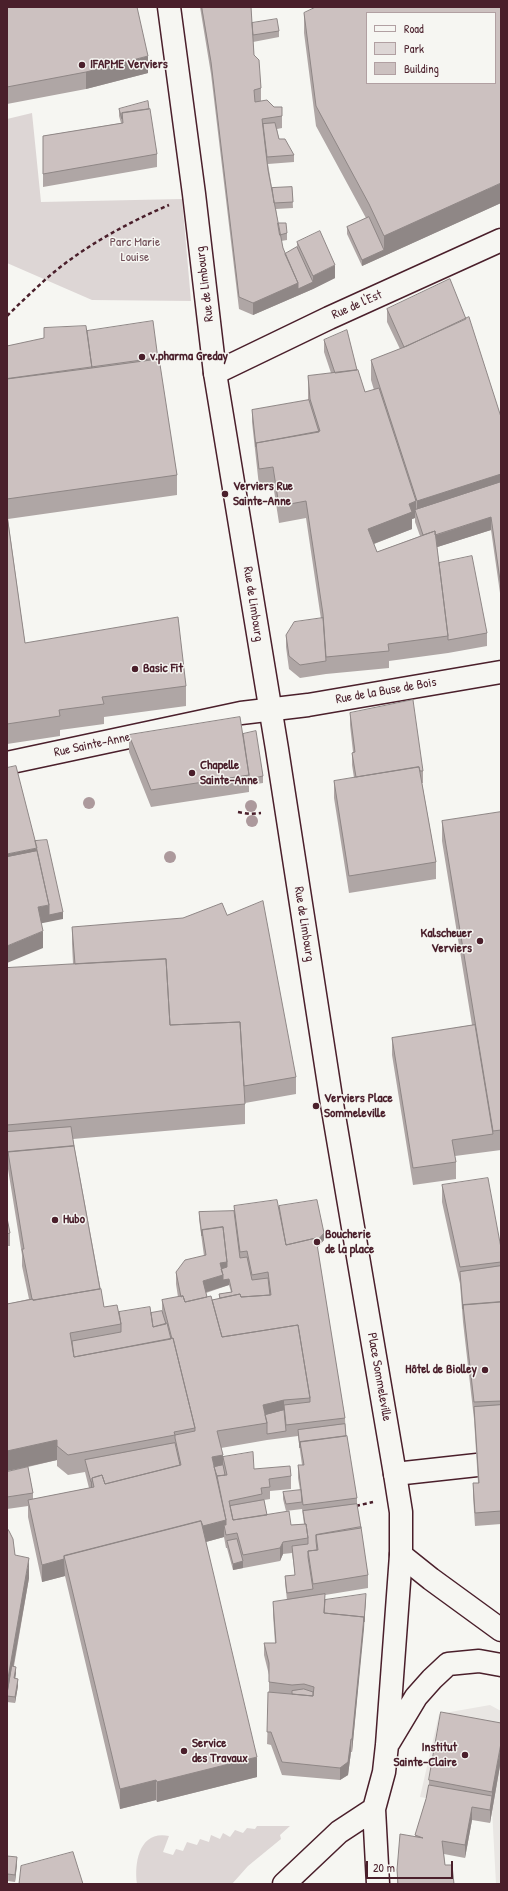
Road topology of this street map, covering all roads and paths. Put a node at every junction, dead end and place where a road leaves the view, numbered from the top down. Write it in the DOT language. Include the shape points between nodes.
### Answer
graph roads {
  1 [pos="169,7"];
  2 [pos="194,194"];
  3 [pos="501,240"];
  4 [pos="7,316"];
  5 [pos="215,373"];
  6 [pos="501,672"];
  7 [pos="270,710"];
  8 [pos="7,764"];
  9 [pos="238,812"];
  10 [pos="264,812"];
  11 [pos="348,1200"];
  12 [pos="477,1465"];
  13 [pos="395,1474"];
  14 [pos="401,1555"];
  15 [pos="501,1630"];
  16 [pos="501,1665"];
  17 [pos="387,1745"];
  18 [pos="374,1809"];
  19 [pos="284,1884"];
  20 [pos="378,1884"];
  1 -- 2 [label="main road, Rue de Limbourg"];
  2 -- 4 [label="path" via="101,239 48,277"];
  2 -- 5 [label="main road, Rue de Limbourg"];
  3 -- 5 [label="main road, Rue de l'Est"];
  5 -- 7 [label="main road, Rue de Limbourg"];
  6 -- 7 [label="main road, Rue de la Buse de Bois"];
  7 -- 8 [label="main road, Rue Sainte-Anne" via="241,713"];
  7 -- 11 [label="main road, Rue de Limbourg"];
  9 -- 10 [label="path"];
  11 -- 13 [label="main road, Place Sommeleville"];
  12 -- 13 [label="main road"];
  13 -- 14 [label="main road, Place Sommeleville" via="401,1512"];
  14 -- 15 [label="main road"];
  14 -- 17 [label="main road, Place Sommeleville"];
  16 -- 17 [label="main road, Place Sommeleville" via="478,1661 448,1664 416,1697"];
  17 -- 18 [label="main road, Place Sommeleville" via="384,1772"];
  18 -- 19 [label="main road" via="339,1832"];
  18 -- 20 [label="main road, Place Sommeleville"];
}
